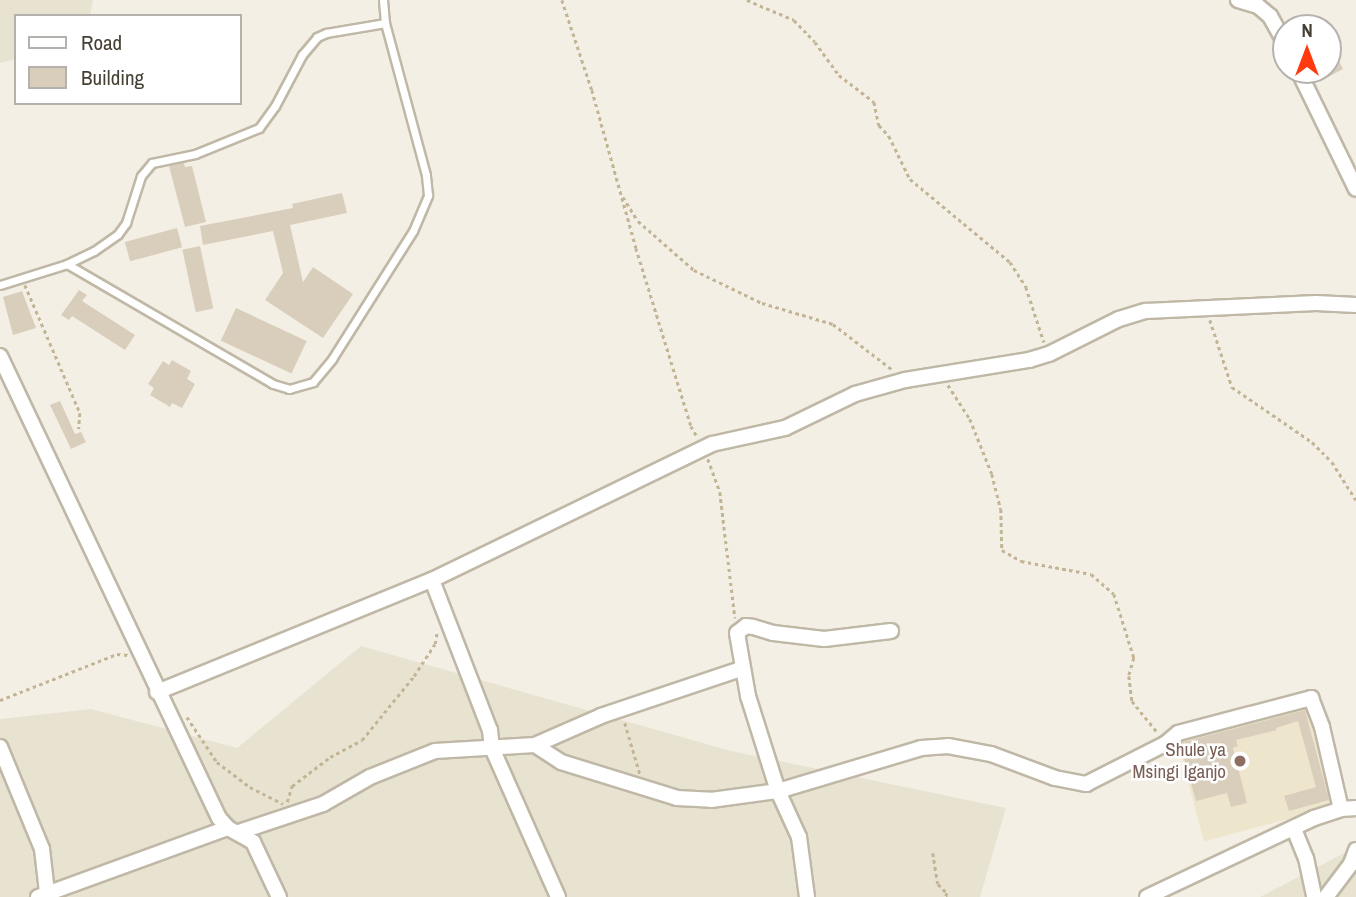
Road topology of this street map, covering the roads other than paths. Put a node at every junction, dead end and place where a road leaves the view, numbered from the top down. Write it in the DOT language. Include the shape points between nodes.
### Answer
graph roads {
  1 [pos="383,0"];
  2 [pos="1238,0"];
  3 [pos="1255,3"];
  4 [pos="1272,20"];
  5 [pos="386,23"];
  6 [pos="1305,84"];
  7 [pos="1356,189"];
  8 [pos="67,264"];
  9 [pos="0,285"];
  10 [pos="1356,306"];
  11 [pos="0,356"];
  12 [pos="432,580"];
  13 [pos="891,631"];
  14 [pos="741,669"];
  15 [pos="157,692"];
  16 [pos="535,745"];
  17 [pos="0,747"];
  18 [pos="492,748"];
  19 [pos="778,791"];
  20 [pos="1349,809"];
  21 [pos="1294,829"];
  22 [pos="233,830"];
  23 [pos="1356,850"];
  24 [pos="42,894"];
  25 [pos="279,897"];
  26 [pos="558,897"];
  27 [pos="807,897"];
  28 [pos="1148,897"];
  29 [pos="1314,897"];
  30 [pos="1326,897"];
  1 -- 5 [label="lane"];
  2 -- 3 [label="street"];
  3 -- 4 [label="street"];
  5 -- 8 [label="lane" via="317,37 262,125 195,154 152,163 141,176 122,230"];
  5 -- 8 [label="lane" via="428,195 413,231 313,382 289,389 273,384"];
  6 -- 7 [label="street"];
  8 -- 9 [label="lane"];
  10 -- 12 [label="street" via="1316,303 1134,314 1049,354 987,369 905,380 855,394 785,428 704,448"];
  11 -- 15 [label="street"];
  12 -- 15 [label="street"];
  12 -- 18 [label="street" via="490,730"];
  13 -- 14 [label="street" via="824,639 746,626 737,633"];
  14 -- 16 [label="street" via="601,716"];
  14 -- 19 [label="street"];
  15 -- 22 [label="street" via="219,818"];
  16 -- 18 [label="street"];
  16 -- 19 [label="street" via="561,762 694,800"];
  17 -- 24 [label="street" via="42,849"];
  18 -- 22 [label="street" via="435,751"];
  18 -- 26 [label="street"];
  19 -- 20 [label="street" via="921,748 948,746 991,754 1055,778 1086,784 1178,733 1312,698"];
  19 -- 27 [label="street" via="799,837"];
  20 -- 21 [label="street"];
  21 -- 28 [label="street"];
  21 -- 29 [label="street"];
  22 -- 24 [label="street"];
  22 -- 25 [label="street" via="256,846"];
  23 -- 30 [label="street"];
}
